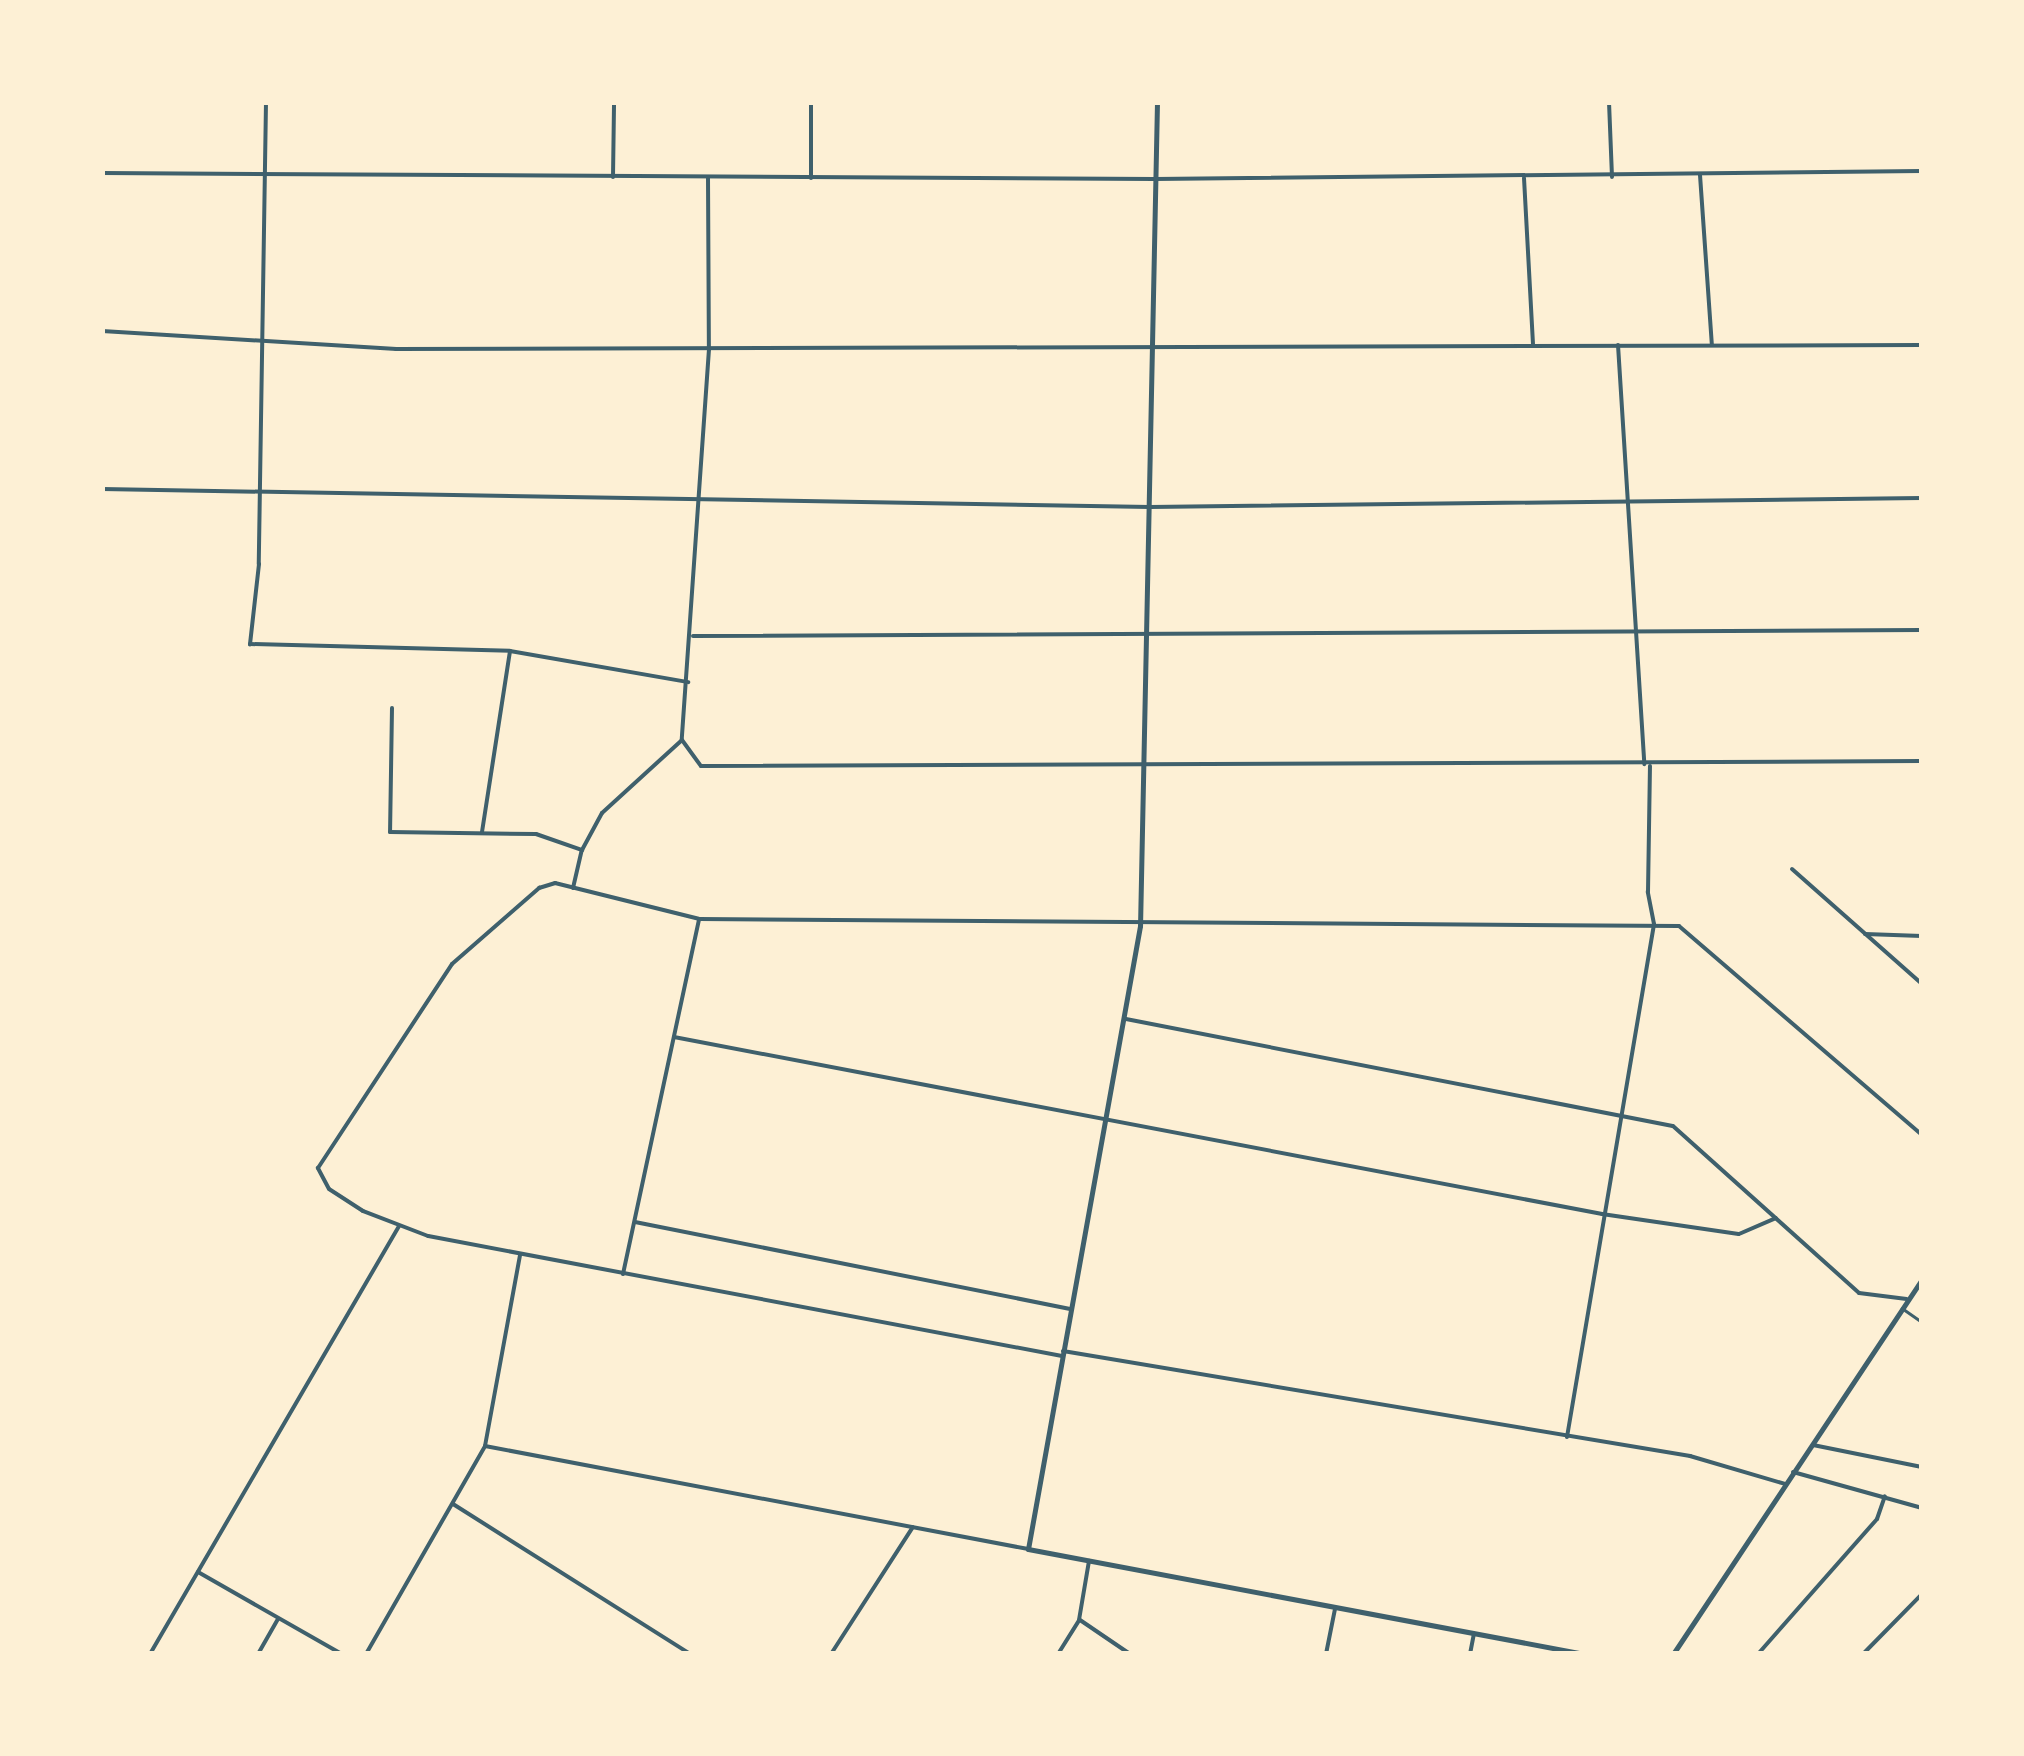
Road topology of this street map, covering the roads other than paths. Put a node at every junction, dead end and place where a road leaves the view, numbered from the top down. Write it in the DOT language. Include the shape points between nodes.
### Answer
graph roads {
  1 [pos="266,102"];
  2 [pos="614,102"];
  3 [pos="812,102"];
  4 [pos="1157,102"];
  5 [pos="1609,102"];
  6 [pos="1922,170"];
  7 [pos="102,173"];
  8 [pos="1700,175"];
  9 [pos="262,176"];
  10 [pos="613,177"];
  11 [pos="1612,177"];
  12 [pos="708,178"];
  13 [pos="811,178"];
  14 [pos="1524,178"];
  15 [pos="1155,179"];
  16 [pos="102,331"];
  17 [pos="261,340"];
  18 [pos="1618,345"];
  19 [pos="1712,345"];
  20 [pos="1922,345"];
  21 [pos="1533,346"];
  22 [pos="1152,348"];
  23 [pos="708,349"];
  24 [pos="102,489"];
  25 [pos="260,493"];
  26 [pos="1922,498"];
  27 [pos="700,500"];
  28 [pos="1626,503"];
  29 [pos="1150,507"];
  30 [pos="1922,630"];
  31 [pos="1632,633"];
  32 [pos="693,636"];
  33 [pos="1148,636"];
  34 [pos="510,650"];
  35 [pos="688,682"];
  36 [pos="392,708"];
  37 [pos="682,740"];
  38 [pos="1922,762"];
  39 [pos="1647,764"];
  40 [pos="1146,769"];
  41 [pos="482,832"];
  42 [pos="582,850"];
  43 [pos="1792,869"];
  44 [pos="573,888"];
  45 [pos="699,919"];
  46 [pos="1654,924"];
  47 [pos="1140,926"];
  48 [pos="1866,934"];
  49 [pos="1922,936"];
  50 [pos="1922,984"];
  51 [pos="1126,1019"];
  52 [pos="674,1037"];
  53 [pos="1620,1114"];
  54 [pos="1107,1119"];
  55 [pos="1922,1136"];
  56 [pos="1602,1214"];
  57 [pos="1776,1218"];
  58 [pos="634,1222"];
  59 [pos="399,1227"];
  60 [pos="520,1255"];
  61 [pos="624,1274"];
  62 [pos="1922,1279"];
  63 [pos="1908,1299"];
  64 [pos="1902,1308"];
  65 [pos="1071,1310"];
  66 [pos="1922,1322"];
  67 [pos="1063,1354"];
  68 [pos="1567,1438"];
  69 [pos="1812,1445"];
  70 [pos="485,1446"];
  71 [pos="1922,1466"];
  72 [pos="1793,1472"];
  73 [pos="1785,1484"];
  74 [pos="1885,1496"];
  75 [pos="452,1503"];
  76 [pos="1922,1508"];
  77 [pos="913,1527"];
  78 [pos="1028,1549"];
  79 [pos="1089,1560"];
  80 [pos="198,1572"];
  81 [pos="1922,1594"];
  82 [pos="1335,1607"];
  83 [pos="279,1618"];
  84 [pos="1079,1620"];
  85 [pos="1474,1633"];
  86 [pos="150,1654"];
  87 [pos="258,1654"];
  88 [pos="342,1654"];
  89 [pos="366,1654"];
  90 [pos="690,1654"];
  91 [pos="832,1654"];
  92 [pos="1058,1654"];
  93 [pos="1130,1654"];
  94 [pos="1326,1654"];
  95 [pos="1470,1654"];
  96 [pos="1584,1654"];
  97 [pos="1673,1654"];
  98 [pos="1758,1654"];
  99 [pos="1862,1654"];
  1 -- 9 [label="street"];
  2 -- 10 [label="street"];
  3 -- 13 [label="street"];
  4 -- 15 [label="street"];
  5 -- 11 [label="street"];
  6 -- 8 [label="street"];
  7 -- 9 [label="street"];
  8 -- 11 [label="street"];
  8 -- 19 [label="street"];
  9 -- 10 [label="street"];
  9 -- 17 [label="street"];
  10 -- 12 [label="street"];
  11 -- 14 [label="street"];
  12 -- 13 [label="street"];
  12 -- 23 [label="street"];
  13 -- 15 [label="street"];
  14 -- 15 [label="street"];
  14 -- 21 [label="street"];
  15 -- 22 [label="street"];
  16 -- 17 [label="street"];
  17 -- 23 [label="street" via="396,349"];
  17 -- 25 [label="street"];
  18 -- 19 [label="street"];
  18 -- 21 [label="street"];
  18 -- 28 [label="street"];
  19 -- 20 [label="street"];
  21 -- 22 [label="street"];
  22 -- 23 [label="street"];
  22 -- 29 [label="street"];
  23 -- 27 [label="street"];
  24 -- 25 [label="street"];
  25 -- 27 [label="street"];
  25 -- 34 [label="street" via="250,644"];
  26 -- 28 [label="street"];
  27 -- 29 [label="street"];
  27 -- 32 [label="street"];
  28 -- 29 [label="street"];
  28 -- 31 [label="street"];
  29 -- 33 [label="street"];
  30 -- 31 [label="street"];
  31 -- 33 [label="street"];
  31 -- 39 [label="street"];
  32 -- 33 [label="street"];
  32 -- 35 [label="street"];
  33 -- 40 [label="street"];
  34 -- 35 [label="street"];
  34 -- 41 [label="street"];
  35 -- 37 [label="street"];
  36 -- 41 [label="street" via="390,832"];
  37 -- 40 [label="street" via="691,760 712,769"];
  37 -- 42 [label="street" via="611,802"];
  38 -- 39 [label="street"];
  39 -- 40 [label="street"];
  39 -- 46 [label="street"];
  40 -- 47 [label="street"];
  41 -- 42 [label="street" via="536,834"];
  42 -- 44 [label="street"];
  43 -- 48 [label="street"];
  44 -- 45 [label="street"];
  44 -- 59 [label="street" via="539,888 452,964 318,1168 329,1188"];
  45 -- 47 [label="street"];
  45 -- 52 [label="street"];
  46 -- 47 [label="street"];
  46 -- 53 [label="street"];
  46 -- 55 [label="street" via="1694,934"];
  47 -- 51 [label="street"];
  48 -- 49 [label="street"];
  48 -- 50 [label="street"];
  51 -- 53 [label="street"];
  51 -- 54 [label="street"];
  52 -- 54 [label="street"];
  52 -- 58 [label="street"];
  53 -- 56 [label="street"];
  53 -- 57 [label="street" via="1673,1126"];
  54 -- 56 [label="street"];
  54 -- 65 [label="street"];
  56 -- 57 [label="street" via="1739,1234"];
  56 -- 68 [label="street"];
  57 -- 63 [label="street" via="1860,1293"];
  58 -- 61 [label="street"];
  58 -- 65 [label="street"];
  59 -- 60 [label="street"];
  59 -- 80 [label="street"];
  60 -- 61 [label="street"];
  60 -- 70 [label="street"];
  61 -- 67 [label="street"];
  62 -- 63 [label="street"];
  63 -- 64 [label="street"];
  64 -- 66 [label="lane"];
  64 -- 69 [label="street"];
  65 -- 67 [label="street"];
  67 -- 68 [label="street"];
  67 -- 78 [label="street"];
  68 -- 73 [label="street" via="1690,1456"];
  69 -- 71 [label="street"];
  69 -- 72 [label="street"];
  70 -- 75 [label="street"];
  70 -- 77 [label="street"];
  72 -- 73 [label="street"];
  72 -- 74 [label="street"];
  73 -- 97 [label="street"];
  74 -- 76 [label="street"];
  74 -- 98 [label="street" via="1877,1519"];
  75 -- 89 [label="street"];
  75 -- 90 [label="street"];
  77 -- 78 [label="street"];
  77 -- 91 [label="street"];
  78 -- 79 [label="street"];
  79 -- 82 [label="street"];
  79 -- 84 [label="street"];
  80 -- 83 [label="street"];
  80 -- 86 [label="street"];
  81 -- 99 [label="street"];
  82 -- 85 [label="street"];
  82 -- 94 [label="street"];
  83 -- 87 [label="street"];
  83 -- 88 [label="street"];
  84 -- 92 [label="street"];
  84 -- 93 [label="street"];
  85 -- 95 [label="street"];
  85 -- 96 [label="street"];
}
